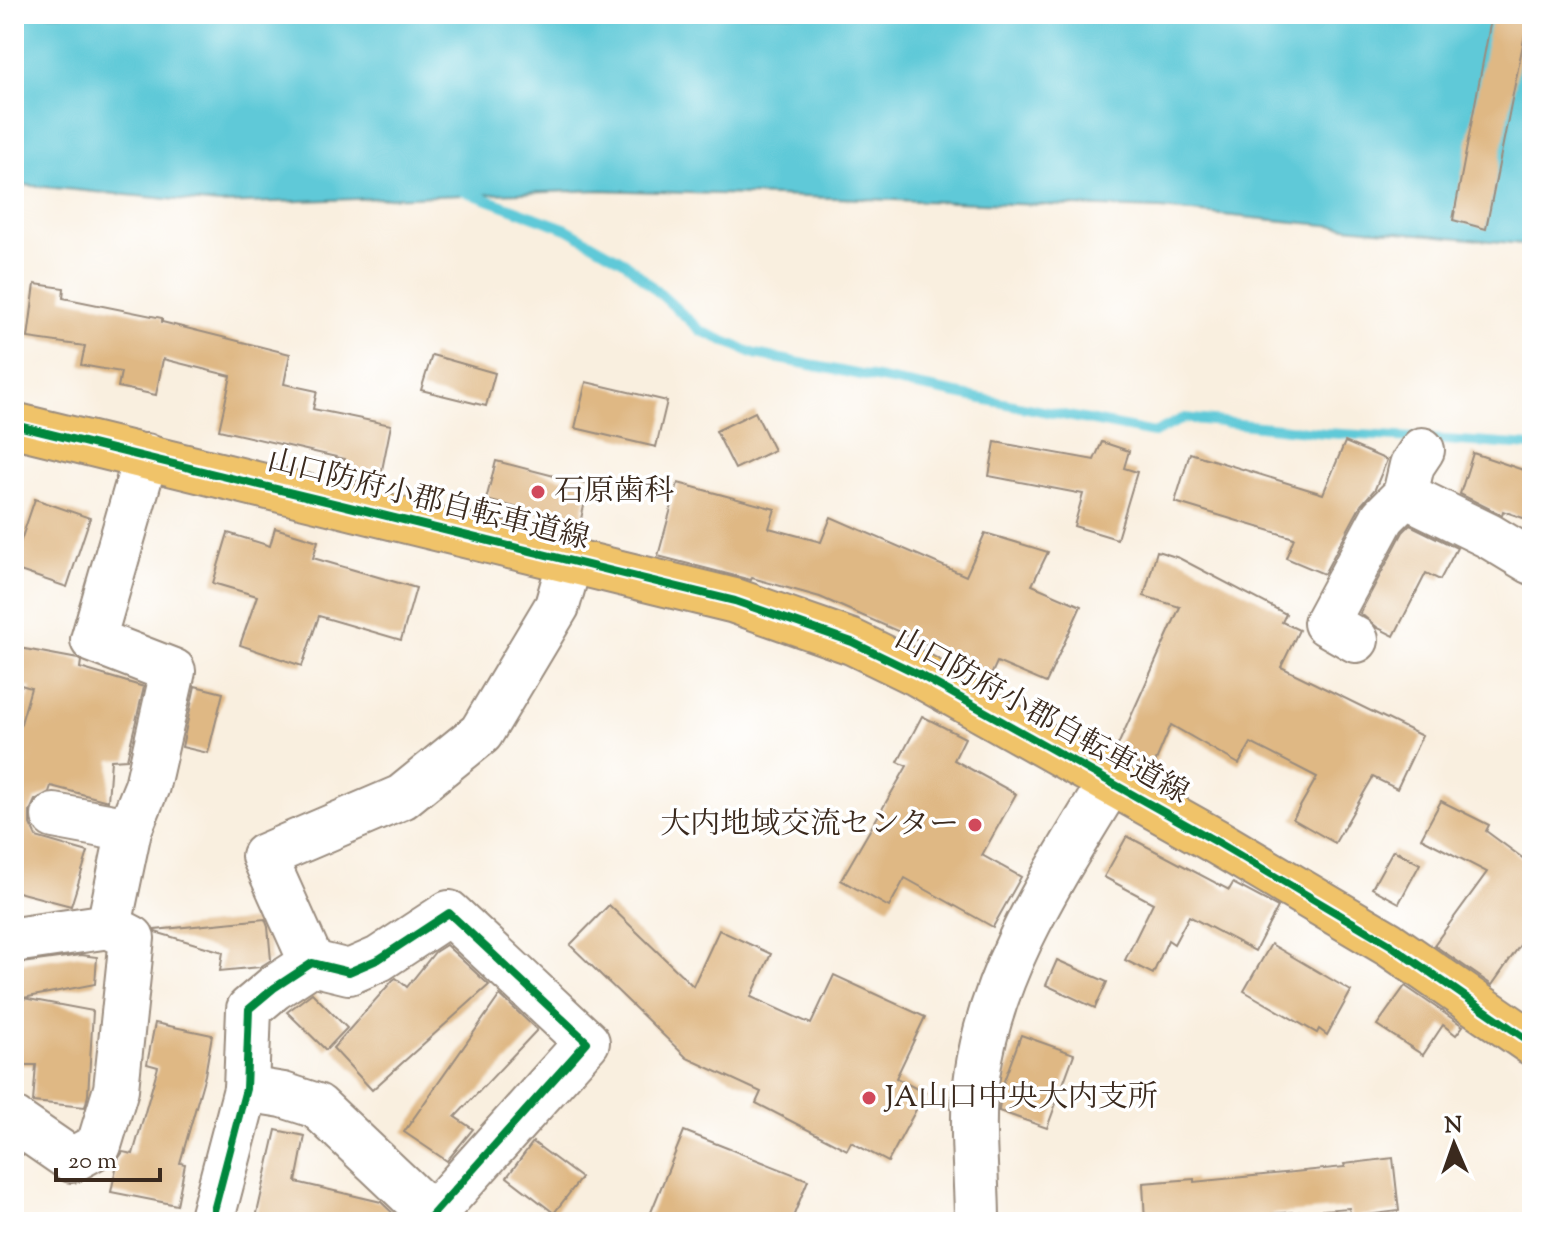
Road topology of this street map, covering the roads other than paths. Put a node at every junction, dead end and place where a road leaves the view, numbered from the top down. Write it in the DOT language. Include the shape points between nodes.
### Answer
graph roads {
  1 [pos="14,425"];
  2 [pos="1422,450"];
  3 [pos="146,456"];
  4 [pos="1405,495"];
  5 [pos="570,561"];
  6 [pos="1532,562"];
  7 [pos="1327,625"];
  8 [pos="1110,783"];
  9 [pos="54,816"];
  10 [pos="129,830"];
  11 [pos="109,926"];
  12 [pos="14,940"];
  13 [pos="312,963"];
  14 [pos="1532,1043"];
  15 [pos="246,1089"];
  16 [pos="14,1120"];
  17 [pos="429,1218"];
  18 [pos="211,1222"];
  19 [pos="977,1222"];
  1 -- 3 [label="main road, 山口防府小郡自転車道線"];
  2 -- 4 [label="street" via="1412,465"];
  3 -- 5 [label="main road, 山口防府小郡自転車道線"];
  3 -- 10 [label="street" via="93,640 173,671 147,786"];
  4 -- 6 [label="street"];
  4 -- 7 [label="street" via="1383,517"];
  5 -- 8 [label="main road, 山口防府小郡自転車道線" via="735,601 852,642"];
  5 -- 13 [label="street" via="557,606 481,733 402,797 264,856"];
  8 -- 14 [label="main road, 山口防府小郡自転車道線" via="1389,944"];
  8 -- 19 [label="street" via="1023,936 990,1016 976,1080"];
  9 -- 10 [label="street"];
  10 -- 11 [label="street"];
  11 -- 12 [label="street"];
  11 -- 16 [label="street" via="132,938 116,1089 99,1145 72,1160"];
  13 -- 15 [label="street" via="233,1006"];
  13 -- 17 [label="street" via="349,972 379,959 449,913 587,1042"];
  15 -- 17 [label="street" via="317,1106"];
  15 -- 18 [label="street"];
}
